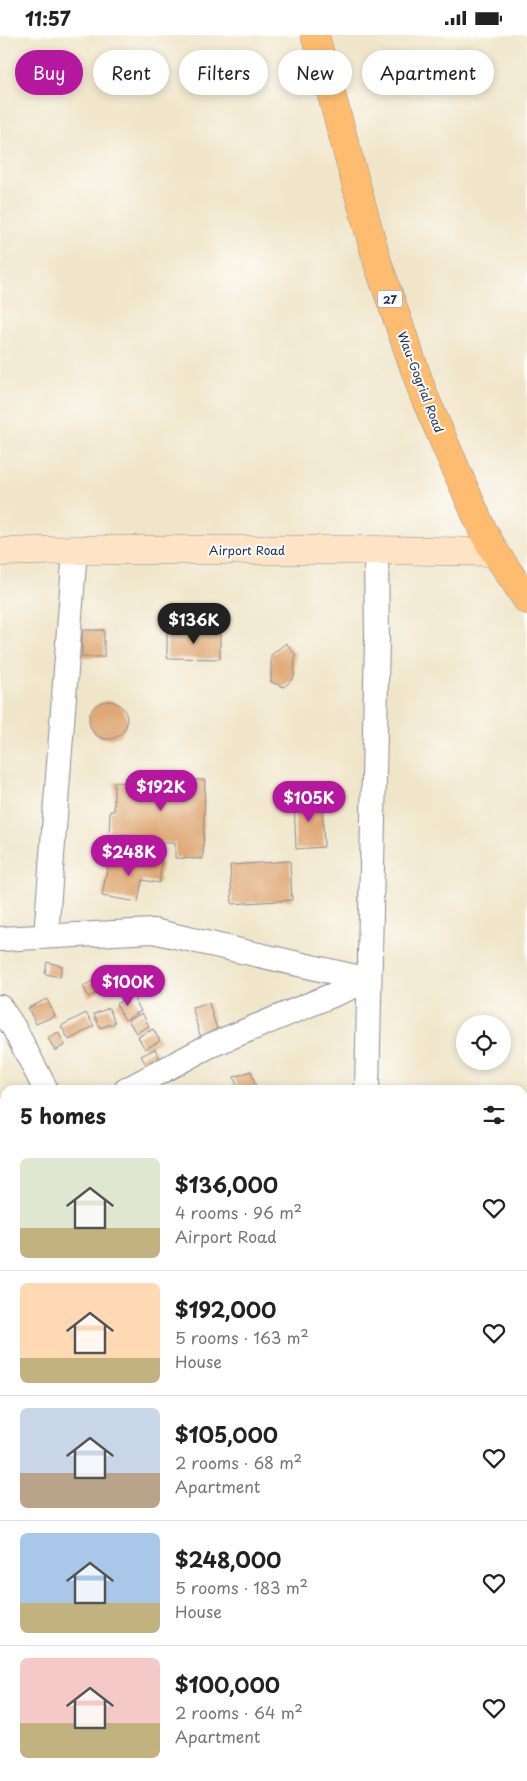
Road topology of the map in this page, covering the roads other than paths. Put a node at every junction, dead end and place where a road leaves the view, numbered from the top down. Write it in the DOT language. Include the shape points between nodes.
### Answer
graph roads {
  1 [pos="315,35"];
  2 [pos="74,550"];
  3 [pos="376,550"];
  4 [pos="0,552"];
  5 [pos="494,552"];
  6 [pos="527,601"];
  7 [pos="46,936"];
  8 [pos="0,939"];
  9 [pos="369,980"];
  10 [pos="0,1007"];
  11 [pos="43,1085"];
  12 [pos="135,1085"];
  13 [pos="367,1085"];
  1 -- 5 [label="main road, Wau-Gogrial Road / 27" via="393,308 424,397"];
  2 -- 3 [label="street, Airport Road"];
  2 -- 4 [label="street, Airport Road"];
  2 -- 7 [label="street"];
  3 -- 5 [label="street, Airport Road"];
  3 -- 9 [label="street"];
  5 -- 6 [label="main road, Wau-Gogrial Road / 27"];
  7 -- 8 [label="street"];
  7 -- 9 [label="street" via="153,931"];
  9 -- 12 [label="street" via="209,1046"];
  9 -- 13 [label="street"];
  10 -- 11 [label="street"];
}
